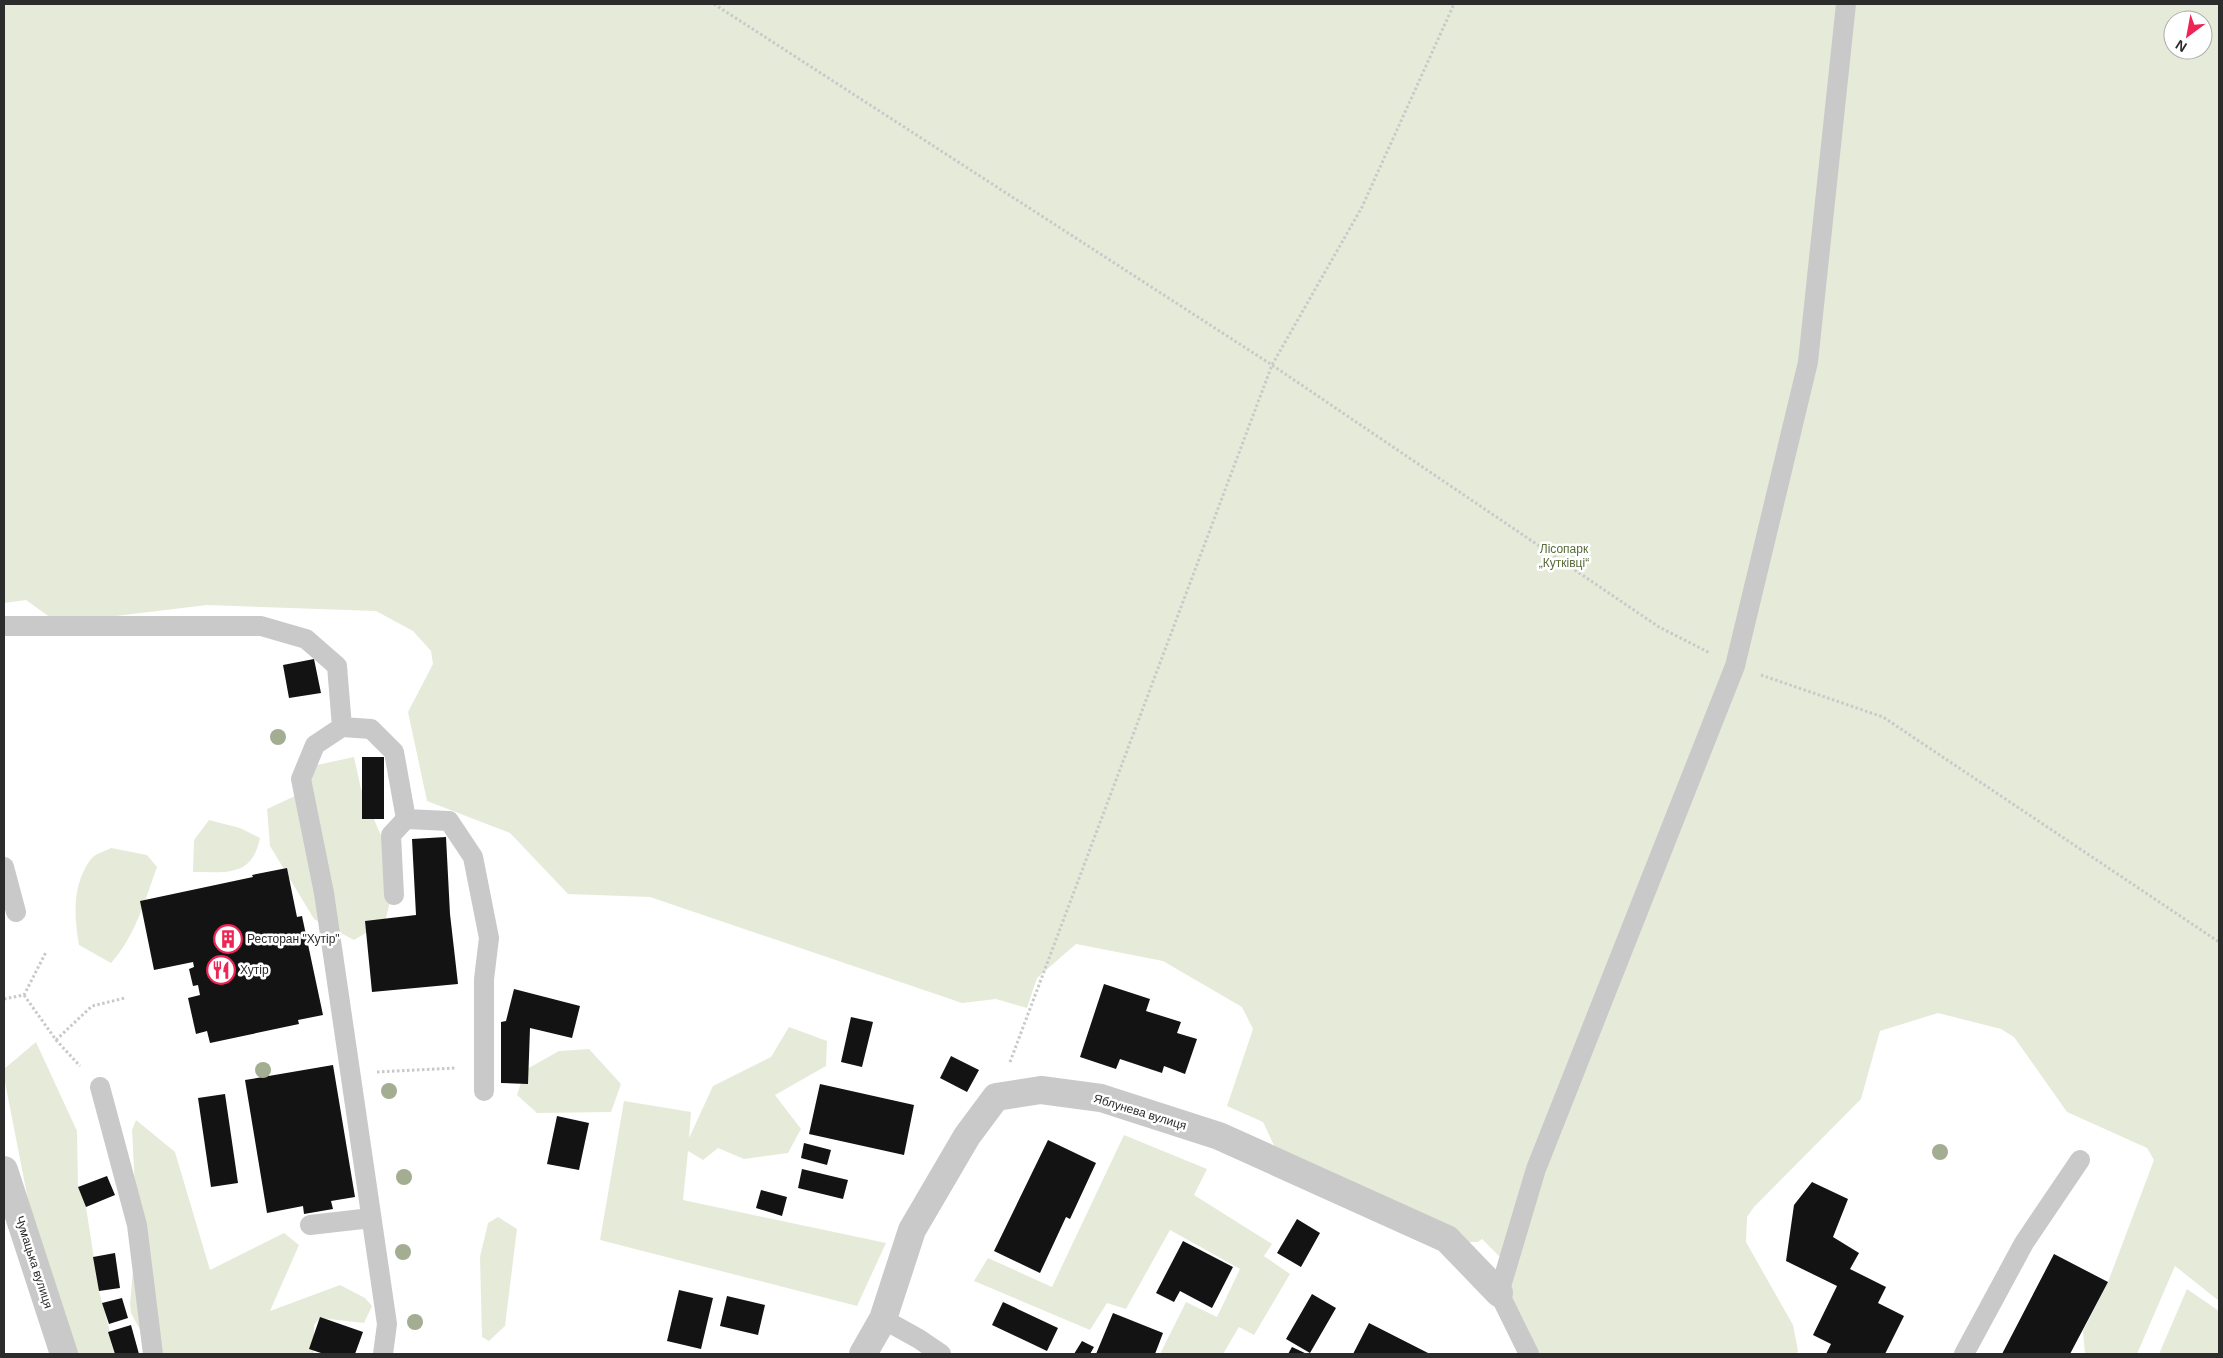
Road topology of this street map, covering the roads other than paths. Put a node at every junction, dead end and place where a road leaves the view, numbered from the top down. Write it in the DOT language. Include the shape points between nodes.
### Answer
graph roads {
  1 [pos="1846,4"];
  2 [pos="4,626"];
  3 [pos="342,727"];
  4 [pos="406,819"];
  5 [pos="4,867"];
  6 [pos="394,895"];
  7 [pos="16,912"];
  8 [pos="100,1086"];
  9 [pos="484,1091"];
  10 [pos="2080,1160"];
  11 [pos="4,1170"];
  12 [pos="371,1218"];
  13 [pos="310,1225"];
  14 [pos="1499,1293"];
  15 [pos="883,1319"];
  16 [pos="64,1354"];
  17 [pos="153,1354"];
  18 [pos="384,1354"];
  19 [pos="863,1354"];
  20 [pos="940,1354"];
  21 [pos="1528,1354"];
  22 [pos="1964,1354"];
  1 -- 14 [label="lane" via="1808,362 1735,666 1536,1169"];
  2 -- 3 [label="lane" via="261,626 306,639 336,666"];
  3 -- 4 [label="lane" via="371,729 394,752"];
  3 -- 12 [label="lane" via="315,745 300,779 324,893"];
  4 -- 6 [label="lane" via="391,835"];
  4 -- 9 [label="lane" via="449,821 473,857 488,938 484,979"];
  5 -- 7 [label="lane"];
  8 -- 17 [label="lane" via="137,1225"];
  10 -- 22 [label="lane" via="2024,1243"];
  11 -- 16 [label="street, Чумацька вулиця"];
  12 -- 13 [label="lane"];
  12 -- 18 [label="lane" via="387,1324"];
  14 -- 15 [label="street, Яблунева вулиця" via="1447,1239 1219,1136 1101,1098 1041,1090 996,1097 967,1136 912,1230"];
  14 -- 21 [label="lane"];
  15 -- 19 [label="street"];
  15 -- 20 [label="lane"];
}
